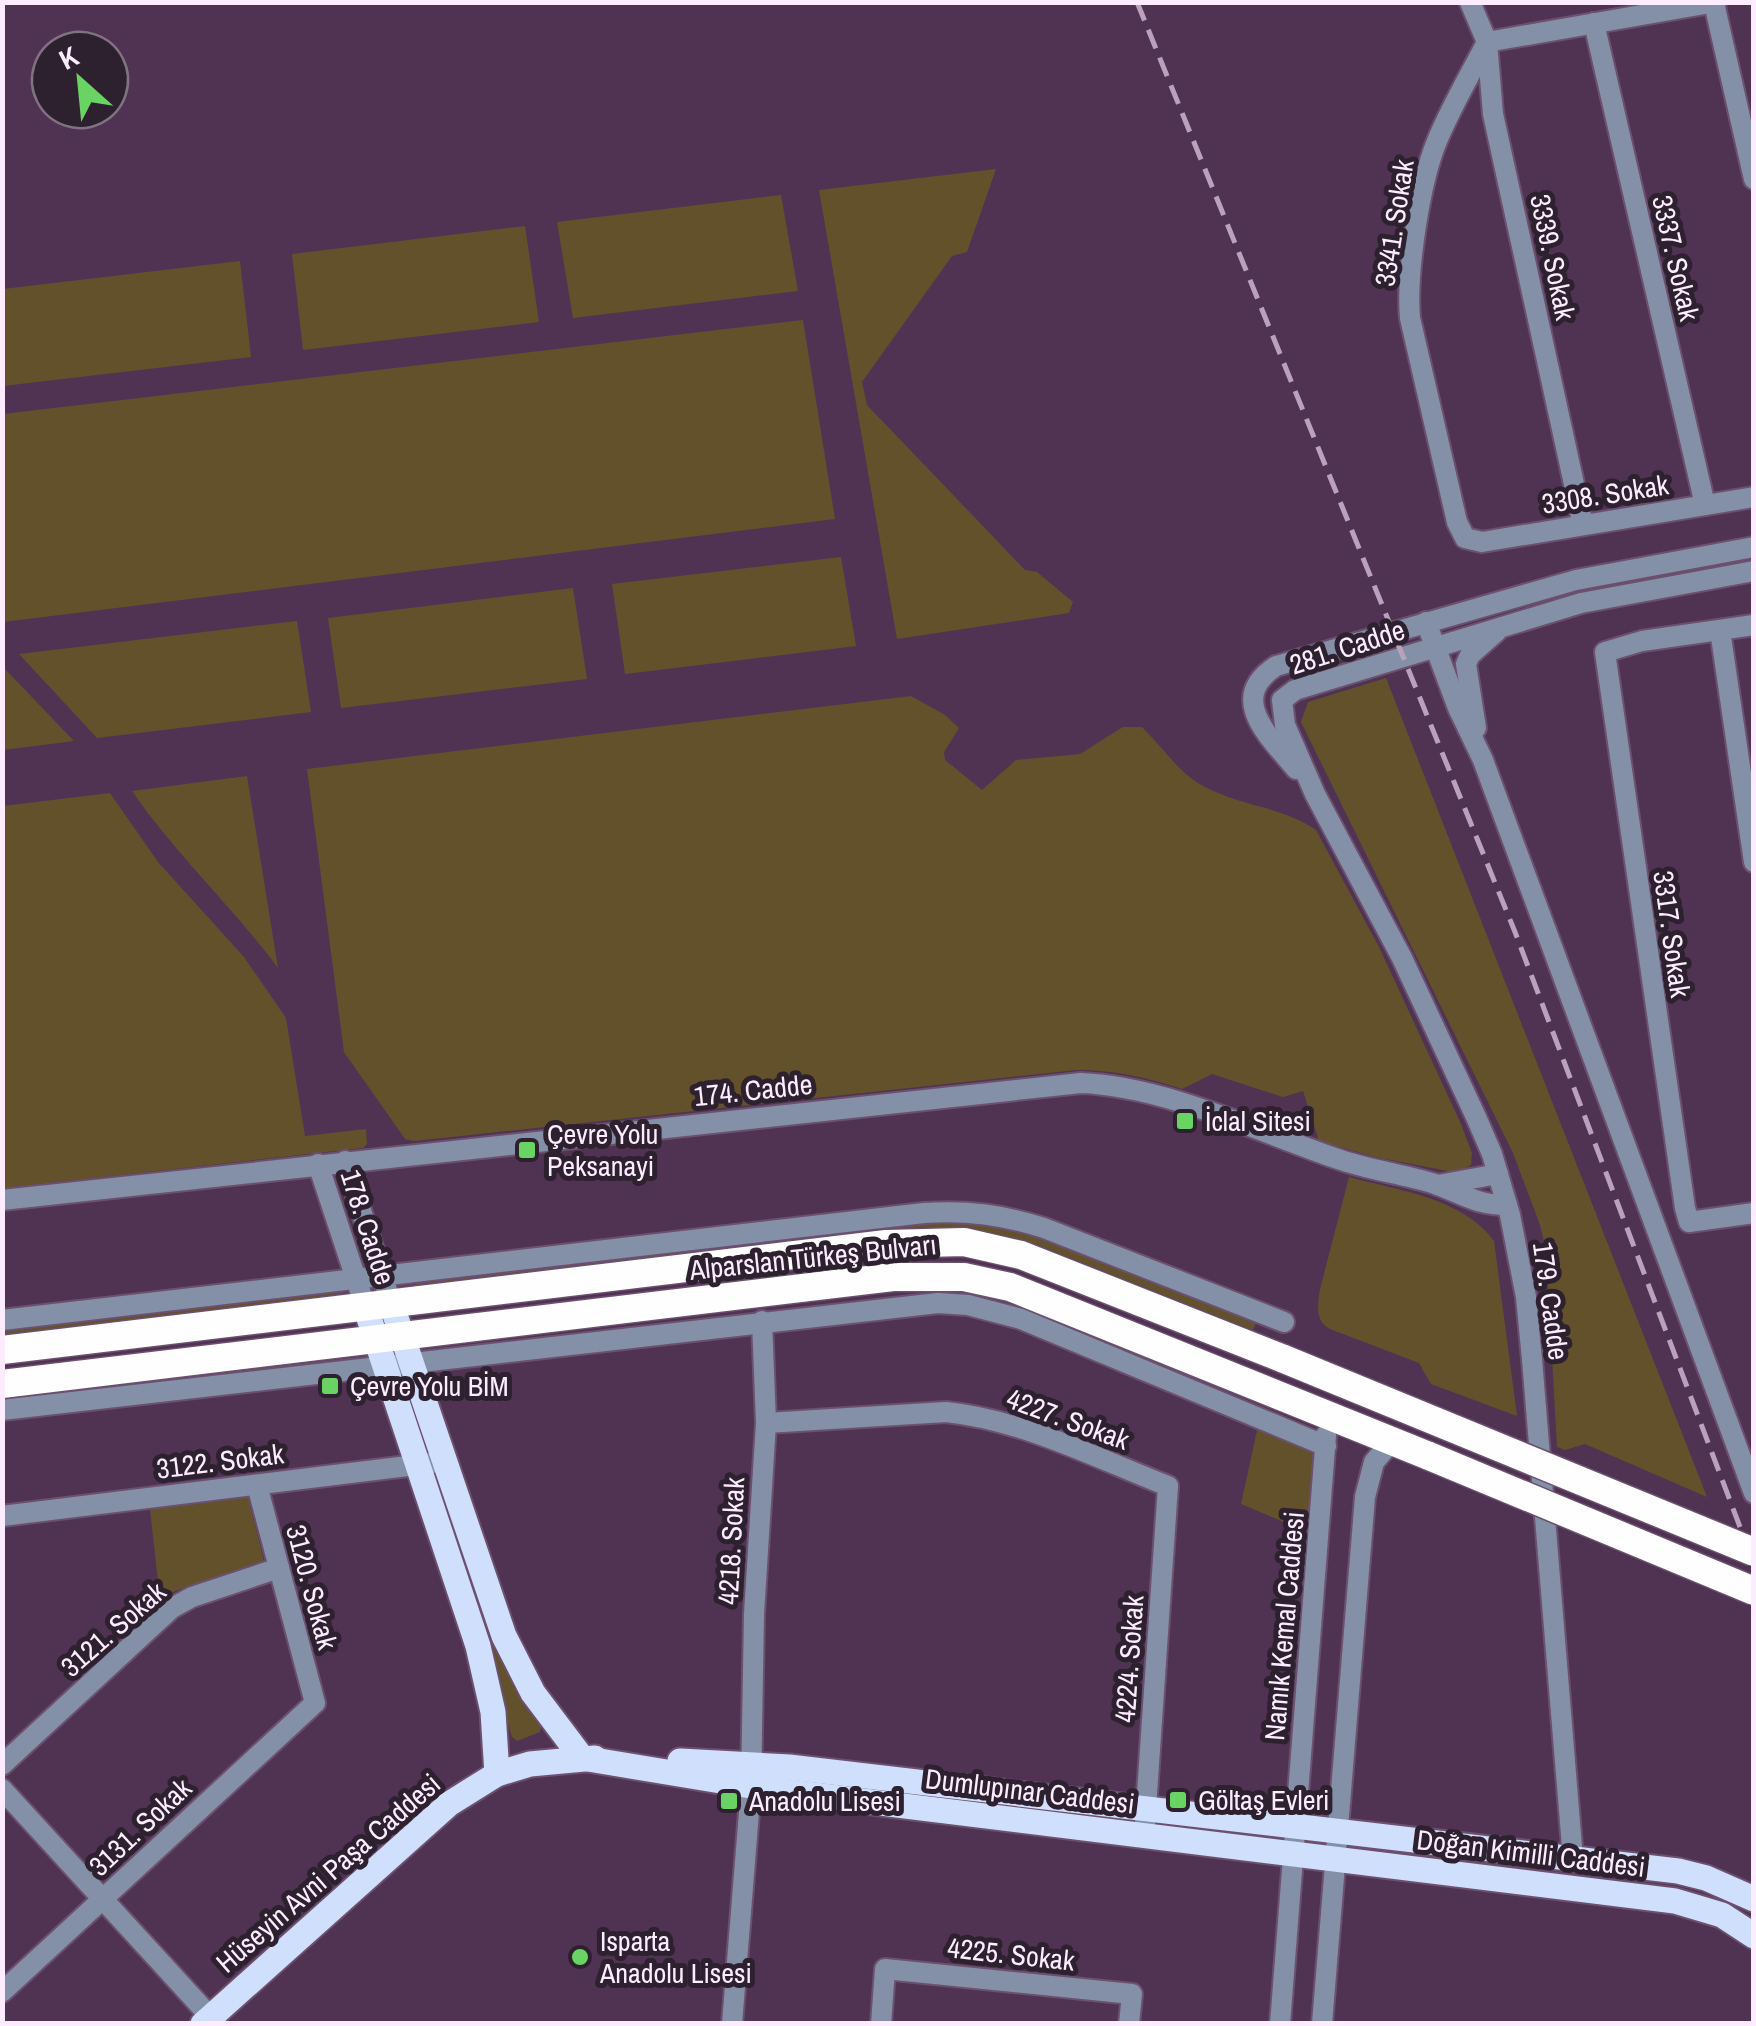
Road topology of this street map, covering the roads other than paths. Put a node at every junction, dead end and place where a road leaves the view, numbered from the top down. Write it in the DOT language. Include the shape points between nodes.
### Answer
graph roads {
  1 [pos="1470,2"];
  2 [pos="1715,3"];
  3 [pos="1594,24"];
  4 [pos="1486,42"];
  5 [pos="1754,179"];
  6 [pos="1754,497"];
  7 [pos="1705,505"];
  8 [pos="1583,525"];
  9 [pos="1465,538"];
  10 [pos="1754,547"];
  11 [pos="1754,571"];
  12 [pos="1426,622"];
  13 [pos="1505,624"];
  14 [pos="1754,625"];
  15 [pos="1720,630"];
  16 [pos="1436,648"];
  17 [pos="1483,760"];
  18 [pos="1315,794"];
  19 [pos="1754,862"];
  20 [pos="345,1161"];
  21 [pos="318,1164"];
  22 [pos="1498,1174"];
  23 [pos="1436,1185"];
  24 [pos="2,1200"];
  25 [pos="1507,1205"];
  26 [pos="1754,1213"];
  27 [pos="382,1275"];
  28 [pos="356,1279"];
  29 [pos="378,1305"];
  30 [pos="2,1320"];
  31 [pos="762,1321"];
  32 [pos="1284,1322"];
  33 [pos="2,1350"];
  34 [pos="394,1350"];
  35 [pos="2,1384"];
  36 [pos="2,1410"];
  37 [pos="1323,1413"];
  38 [pos="766,1423"];
  39 [pos="1392,1440"];
  40 [pos="1326,1446"];
  41 [pos="445,1462"];
  42 [pos="418,1465"];
  43 [pos="257,1484"];
  44 [pos="1168,1486"];
  45 [pos="1754,1493"];
  46 [pos="2,1516"];
  47 [pos="1754,1552"];
  48 [pos="279,1568"];
  49 [pos="1754,1591"];
  50 [pos="315,1703"];
  51 [pos="582,1758"];
  52 [pos="2,1765"];
  53 [pos="497,1774"];
  54 [pos="751,1775"];
  55 [pos="2,1789"];
  56 [pos="1146,1809"];
  57 [pos="1296,1826"];
  58 [pos="1337,1831"];
  59 [pos="1144,1836"];
  60 [pos="1293,1855"];
  61 [pos="1573,1859"];
  62 [pos="1335,1860"];
  63 [pos="103,1899"];
  64 [pos="1754,1899"];
  65 [pos="1754,1936"];
  66 [pos="2,1992"];
  67 [pos="210,2021"];
  68 [pos="732,2024"];
  69 [pos="881,2024"];
  70 [pos="1129,2024"];
  71 [pos="1280,2024"];
  72 [pos="1322,2024"];
  1 -- 4 [label="street, 3339. Sokak"];
  2 -- 3 [label="street"];
  2 -- 5 [label="street"];
  3 -- 4 [label="street"];
  3 -- 7 [label="street, 3337. Sokak"];
  4 -- 8 [label="street, 3339. Sokak" via="1493,114"];
  4 -- 9 [label="street, 3341. Sokak" via="1433,152 1408,294"];
  6 -- 7 [label="street, 3308. Sokak"];
  7 -- 8 [label="street, 3308. Sokak"];
  8 -- 9 [label="street, 3308. Sokak" via="1482,542"];
  10 -- 12 [label="street, 281. Cadde" via="1576,580"];
  11 -- 13 [label="street, 281. Cadde"];
  12 -- 16 [label="street"];
  12 -- 18 [label="street, 281. Cadde" via="1283,662 1258,682 1252,702 1258,719"];
  13 -- 16 [label="street, 281. Cadde"];
  13 -- 17 [label="street" via="1466,664"];
  14 -- 15 [label="street"];
  15 -- 19 [label="street"];
  15 -- 26 [label="street, 3317. Sokak" via="1605,652 1689,1222"];
  16 -- 17 [label="street"];
  16 -- 18 [label="street, 281. Cadde" via="1285,696 1282,716"];
  17 -- 45 [label="street"];
  18 -- 22 [label="street, 179. Cadde" via="1402,958"];
  20 -- 21 [label="street, 174. Cadde"];
  20 -- 23 [label="street, 174. Cadde" via="1081,1084 1160,1096 1344,1162"];
  20 -- 27 [label="street, 178. Cadde"];
  21 -- 24 [label="street, 174. Cadde"];
  21 -- 28 [label="street, 178. Cadde"];
  22 -- 23 [label="street"];
  22 -- 25 [label="street, 179. Cadde"];
  23 -- 25 [label="street, 174. Cadde" via="1478,1203"];
  25 -- 61 [label="street, 179. Cadde" via="1531,1344"];
  27 -- 28 [label="street"];
  27 -- 29 [label="street, 178. Cadde"];
  27 -- 32 [label="street" via="966,1211 1044,1228"];
  28 -- 29 [label="street, 178. Cadde"];
  28 -- 30 [label="street"];
  29 -- 33 [label="highway, Alparslan Türkeş Bulvarı"];
  29 -- 34 [label="main road"];
  29 -- 47 [label="highway, Alparslan Türkeş Bulvarı, bridge" via="886,1244 964,1242 1021,1255"];
  31 -- 34 [label="street"];
  31 -- 38 [label="street, 4218. Sokak"];
  31 -- 40 [label="street" via="968,1304"];
  34 -- 35 [label="highway, Alparslan Türkeş Bulvarı"];
  34 -- 36 [label="street"];
  34 -- 37 [label="highway, Alparslan Türkeş Bulvarı" via="893,1277 953,1276 1010,1287"];
  34 -- 41 [label="main road"];
  34 -- 42 [label="main road"];
  37 -- 39 [label="highway, Alparslan Türkeş Bulvarı"];
  37 -- 40 [label="street, Namık Kemal Caddesi"];
  38 -- 44 [label="street, 4227. Sokak" via="974,1415"];
  38 -- 54 [label="street, 4218. Sokak"];
  39 -- 49 [label="highway, Alparslan Türkeş Bulvarı, bridge"];
  39 -- 58 [label="street" via="1374,1462 1365,1497"];
  40 -- 57 [label="street, Namık Kemal Caddesi"];
  41 -- 42 [label="street, 3122. Sokak"];
  41 -- 51 [label="main road" via="514,1660"];
  42 -- 43 [label="street, 3122. Sokak"];
  42 -- 53 [label="main road" via="482,1660"];
  43 -- 46 [label="street, 3122. Sokak"];
  43 -- 48 [label="street, 3120. Sokak"];
  44 -- 56 [label="street, 4224. Sokak"];
  48 -- 50 [label="street, 3120. Sokak"];
  48 -- 52 [label="street, 3121. Sokak" via="172,1608"];
  50 -- 63 [label="street, 3131. Sokak"];
  51 -- 53 [label="main road, Dumlupınar Caddesi"];
  51 -- 54 [label="main road, Dumlupınar Caddesi"];
  53 -- 67 [label="main road, Hüseyin Avni Paşa Caddesi" via="412,1833"];
  54 -- 56 [label="main road, Dumlupınar Caddesi"];
  54 -- 59 [label="main road, Dumlupınar Caddesi"];
  54 -- 68 [label="street, 4218. Sokak"];
  55 -- 63 [label="street"];
  56 -- 57 [label="main road, Dumlupınar Caddesi"];
  56 -- 59 [label="street, 4224. Sokak"];
  57 -- 58 [label="main road, Doğan Kimilli Caddesi"];
  57 -- 60 [label="street, Namık Kemal Caddesi"];
  58 -- 61 [label="main road, Doğan Kimilli Caddesi"];
  58 -- 62 [label="street"];
  59 -- 60 [label="main road, Dumlupınar Caddesi"];
  60 -- 62 [label="main road, Doğan Kimilli Caddesi"];
  60 -- 71 [label="street, Namık Kemal Caddesi"];
  61 -- 64 [label="main road, Doğan Kimilli Caddesi" via="1678,1871"];
  62 -- 65 [label="main road, Doğan Kimilli Caddesi" via="1676,1901 1722,1915"];
  62 -- 72 [label="street"];
  63 -- 66 [label="street, 3131. Sokak"];
  63 -- 67 [label="street"];
  69 -- 70 [label="street, 4225. Sokak" via="884,1969 1132,1994"];
}
